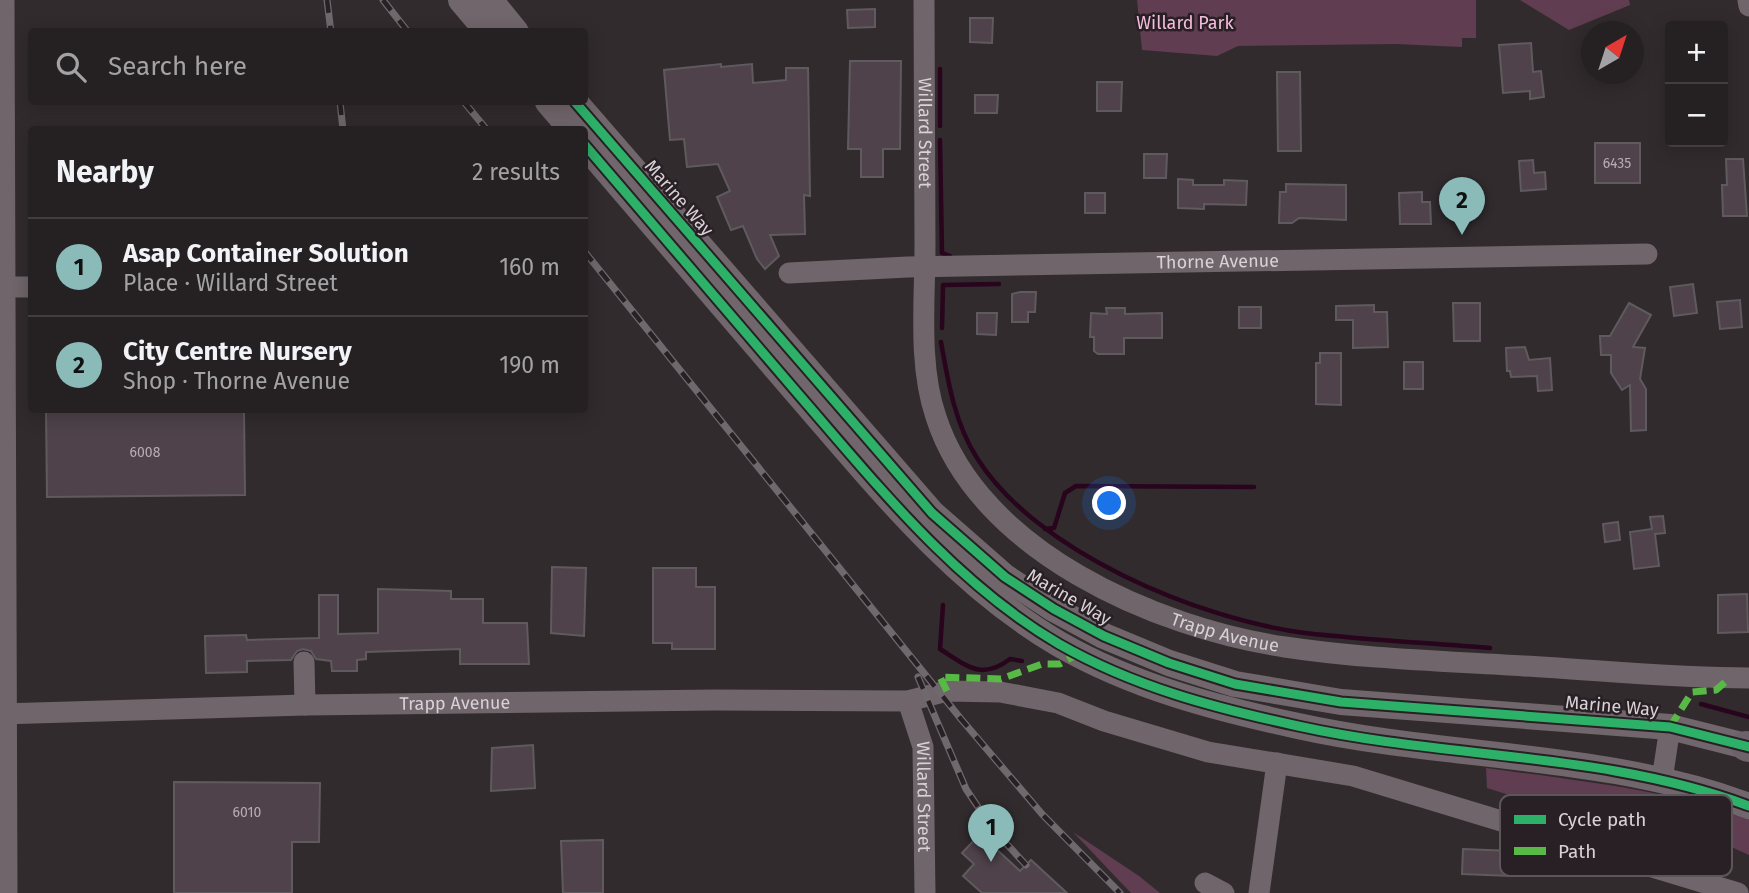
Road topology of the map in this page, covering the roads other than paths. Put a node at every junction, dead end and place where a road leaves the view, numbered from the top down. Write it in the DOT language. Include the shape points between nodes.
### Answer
graph roads {
  1 [pos="4,0"];
  2 [pos="461,0"];
  3 [pos="491,0"];
  4 [pos="924,0"];
  5 [pos="1748,0"];
  6 [pos="1749,6"];
  7 [pos="485,28"];
  8 [pos="513,28"];
  9 [pos="551,105"];
  10 [pos="578,105"];
  11 [pos="569,126"];
  12 [pos="588,149"];
  13 [pos="1647,254"];
  14 [pos="925,267"];
  15 [pos="789,273"];
  16 [pos="28,287"];
  17 [pos="2,288"];
  18 [pos="304,662"];
  19 [pos="1749,678"];
  20 [pos="908,701"];
  21 [pos="305,705"];
  22 [pos="4,714"];
  23 [pos="1670,727"];
  24 [pos="1748,746"];
  25 [pos="1277,763"];
  26 [pos="1662,780"];
  27 [pos="1712,795"];
  28 [pos="1732,801"];
  29 [pos="1749,806"];
  30 [pos="1500,821"];
  31 [pos="1682,876"];
  32 [pos="1205,883"];
  33 [pos="7,893"];
  34 [pos="925,893"];
  35 [pos="1224,893"];
  36 [pos="1259,893"];
  37 [pos="1738,893"];
  1 -- 17 [label="street"];
  2 -- 7 [label="main road"];
  3 -- 8 [label="main road"];
  4 -- 14 [label="street, Willard Street"];
  5 -- 6 [label="street"];
  9 -- 11 [label="main road"];
  10 -- 23 [label="main road, Marine Way" via="932,513 1005,577 1054,609 1169,663 1235,684 1341,702"];
  12 -- 26 [label="main road, Marine Way" via="877,486 968,578 1056,642 1163,692 1234,712 1304,727"];
  13 -- 14 [label="street, Thorne Avenue"];
  14 -- 15 [label="street, Thorne Avenue"];
  14 -- 19 [label="street, Trapp Avenue" via="932,402 959,470 989,509 1020,536 1119,595 1204,627 1293,648 1370,657"];
  16 -- 17 [label="street"];
  17 -- 22 [label="street"];
  18 -- 21 [label="street"];
  20 -- 21 [label="street, Trapp Avenue"];
  20 -- 25 [label="street, Trapp Avenue" via="947,691 1000,692 1058,703 1208,752"];
  20 -- 34 [label="street, Willard Street" via="923,747"];
  21 -- 22 [label="street, Trapp Avenue"];
  22 -- 33 [label="street"];
  23 -- 24 [label="main road, Marine Way"];
  23 -- 26 [label="street"];
  25 -- 30 [label="street, Trapp Avenue" via="1353,776"];
  25 -- 36 [label="street"];
  26 -- 27 [label="main road, Marine Way"];
  28 -- 29 [label="main road, Marine Way"];
  31 -- 37 [label="street, Trapp Avenue"];
  32 -- 35 [label="street"];
}
